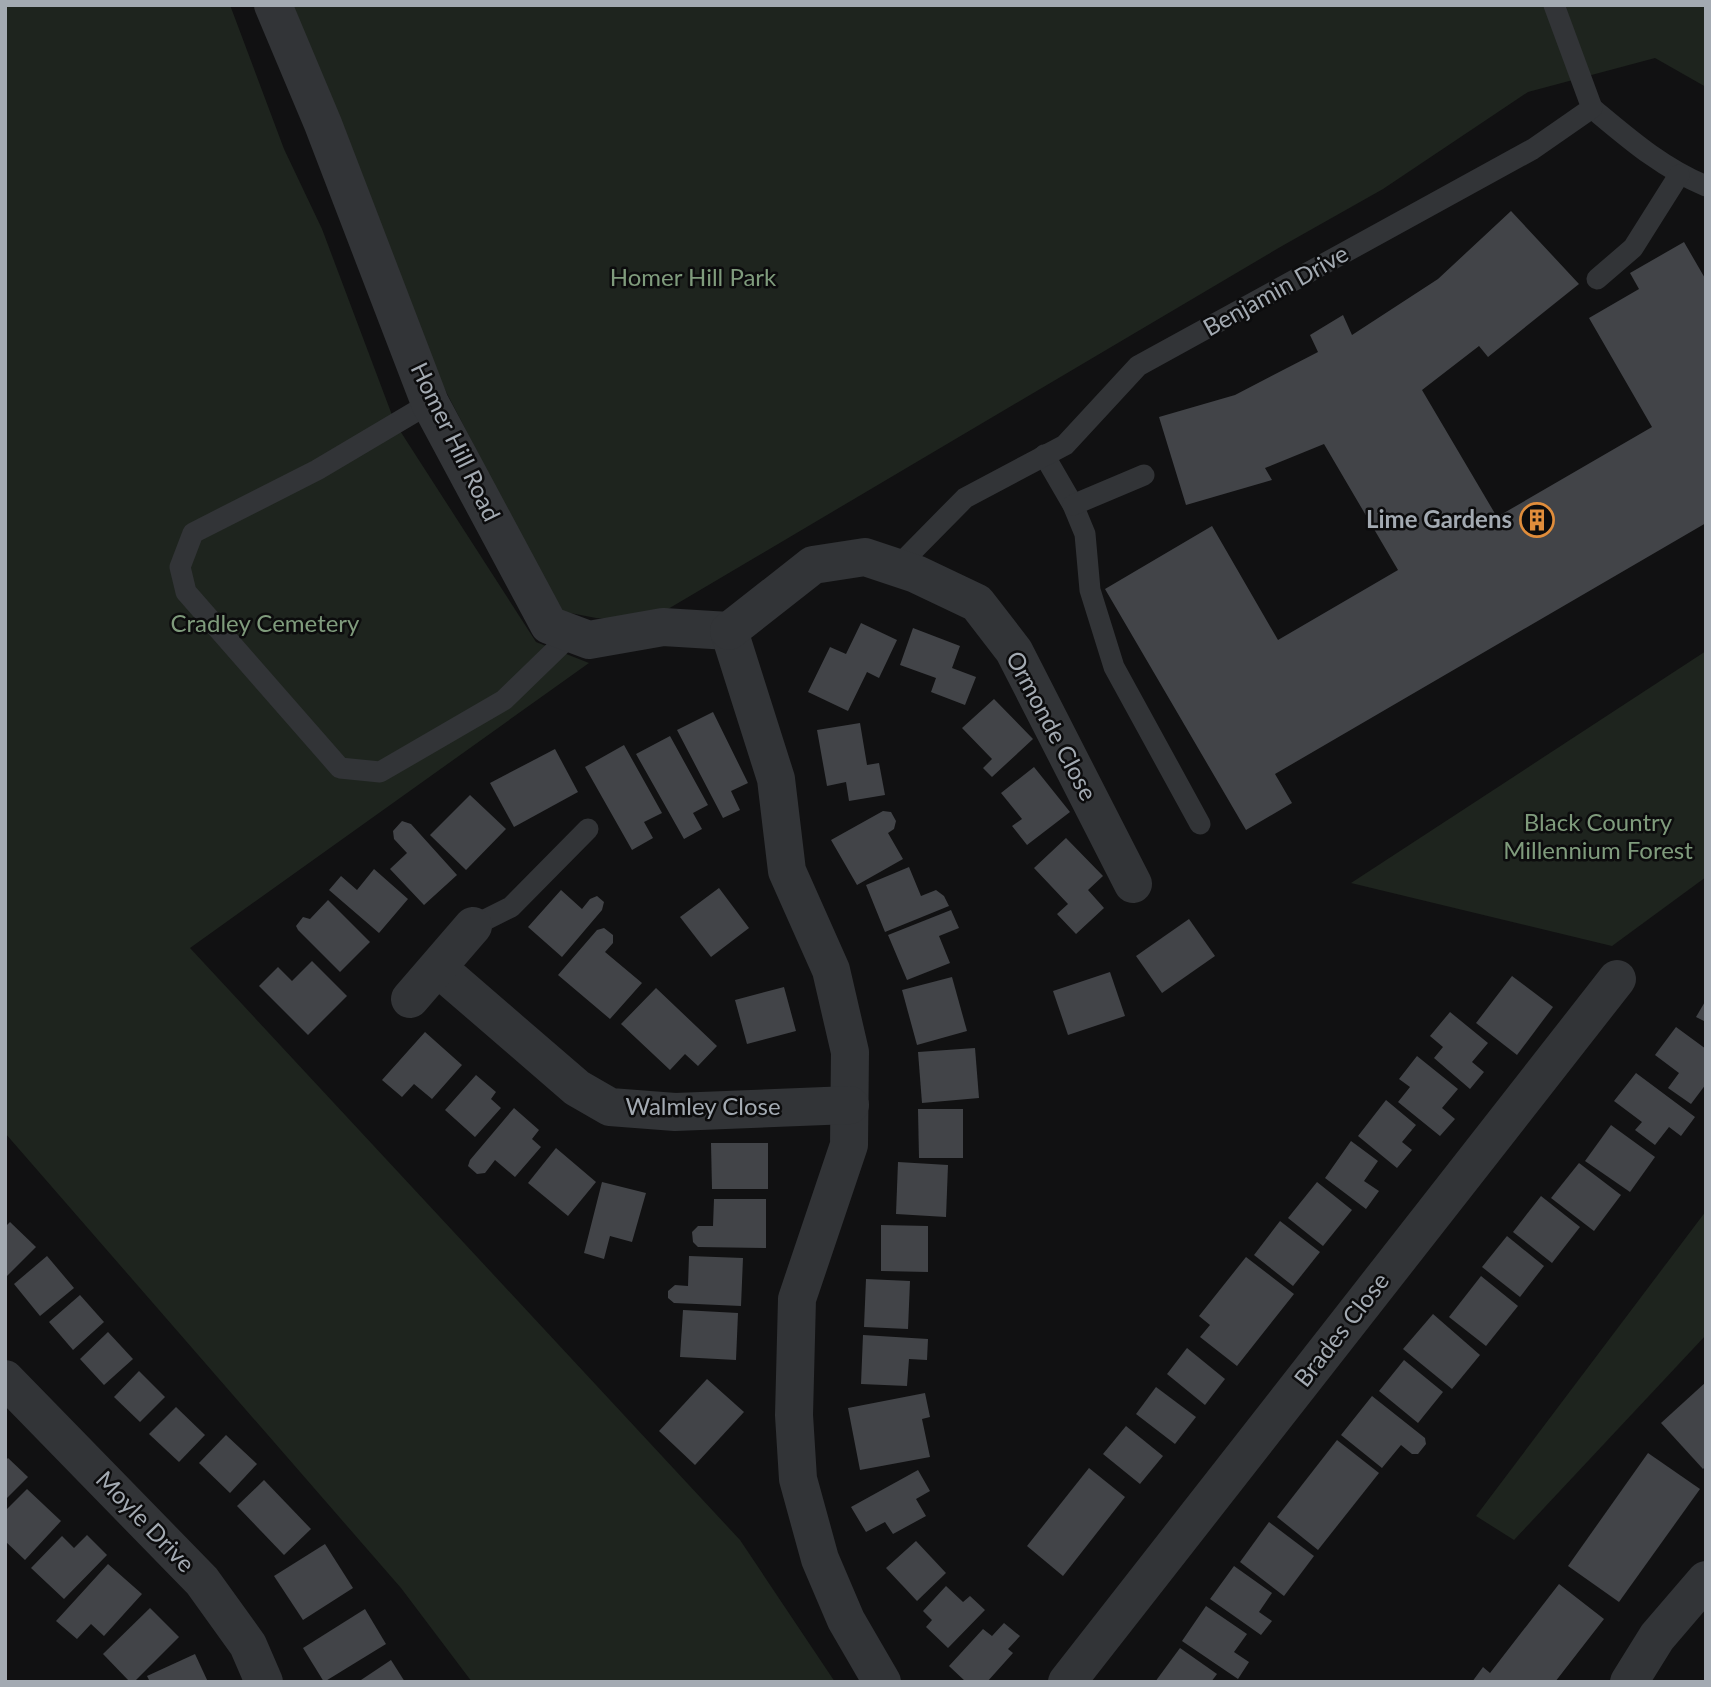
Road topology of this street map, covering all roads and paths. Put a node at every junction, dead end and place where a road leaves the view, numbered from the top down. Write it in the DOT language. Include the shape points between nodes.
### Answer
graph roads {
  1 [pos="273,5"];
  2 [pos="1555,5"];
  3 [pos="1592,108"];
  4 [pos="1679,175"];
  5 [pos="1706,186"];
  6 [pos="1597,279"];
  7 [pos="430,403"];
  8 [pos="1044,455"];
  9 [pos="1144,475"];
  10 [pos="1073,505"];
  11 [pos="897,568"];
  12 [pos="729,631"];
  13 [pos="572,634"];
  14 [pos="1200,824"];
  15 [pos="588,829"];
  16 [pos="1133,884"];
  17 [pos="473,926"];
  18 [pos="438,968"];
  19 [pos="1617,979"];
  20 [pos="410,999"];
  21 [pos="850,1105"];
  22 [pos="5,1378"];
  23 [pos="1706,1580"];
  24 [pos="264,1682"];
  25 [pos="882,1682"];
  26 [pos="1067,1682"];
  27 [pos="1629,1682"];
  1 -- 7 [label="street, Homer Hill Road"];
  2 -- 3 [label="lane"];
  3 -- 4 [label="lane"];
  3 -- 8 [label="lane, Benjamin Drive" via="1533,149 1138,366 1065,445"];
  4 -- 5 [label="lane"];
  4 -- 6 [label="lane" via="1633,248"];
  7 -- 13 [label="street, Homer Hill Road" via="549,625"];
  7 -- 13 [label="lane" via="317,470 193,533 180,567 186,592 340,768 380,772 504,700"];
  8 -- 10 [label="lane"];
  8 -- 11 [label="lane, Benjamin Drive" via="965,498"];
  9 -- 10 [label="lane"];
  10 -- 14 [label="lane" via="1085,534 1090,590 1114,667"];
  11 -- 12 [label="street, Ormonde Close" via="865,557 813,565"];
  11 -- 16 [label="street, Ormonde Close" via="977,603 1014,651"];
  12 -- 13 [label="street, Homer Hill Road" via="663,627 589,640"];
  12 -- 21 [label="street" via="776,779 787,872 831,970 850,1052"];
  15 -- 17 [label="lane" via="511,907"];
  17 -- 18 [label="street"];
  18 -- 20 [label="street"];
  18 -- 21 [label="street, Walmley Close" via="577,1088 610,1107 675,1112"];
  19 -- 26 [label="street, Brades Close"];
  21 -- 25 [label="street" via="849,1145 797,1299 794,1428 798,1479 820,1559 846,1620"];
  22 -- 24 [label="street, Moyle Drive" via="202,1581 248,1645"];
  23 -- 27 [label="street" via="1657,1637"];
}
